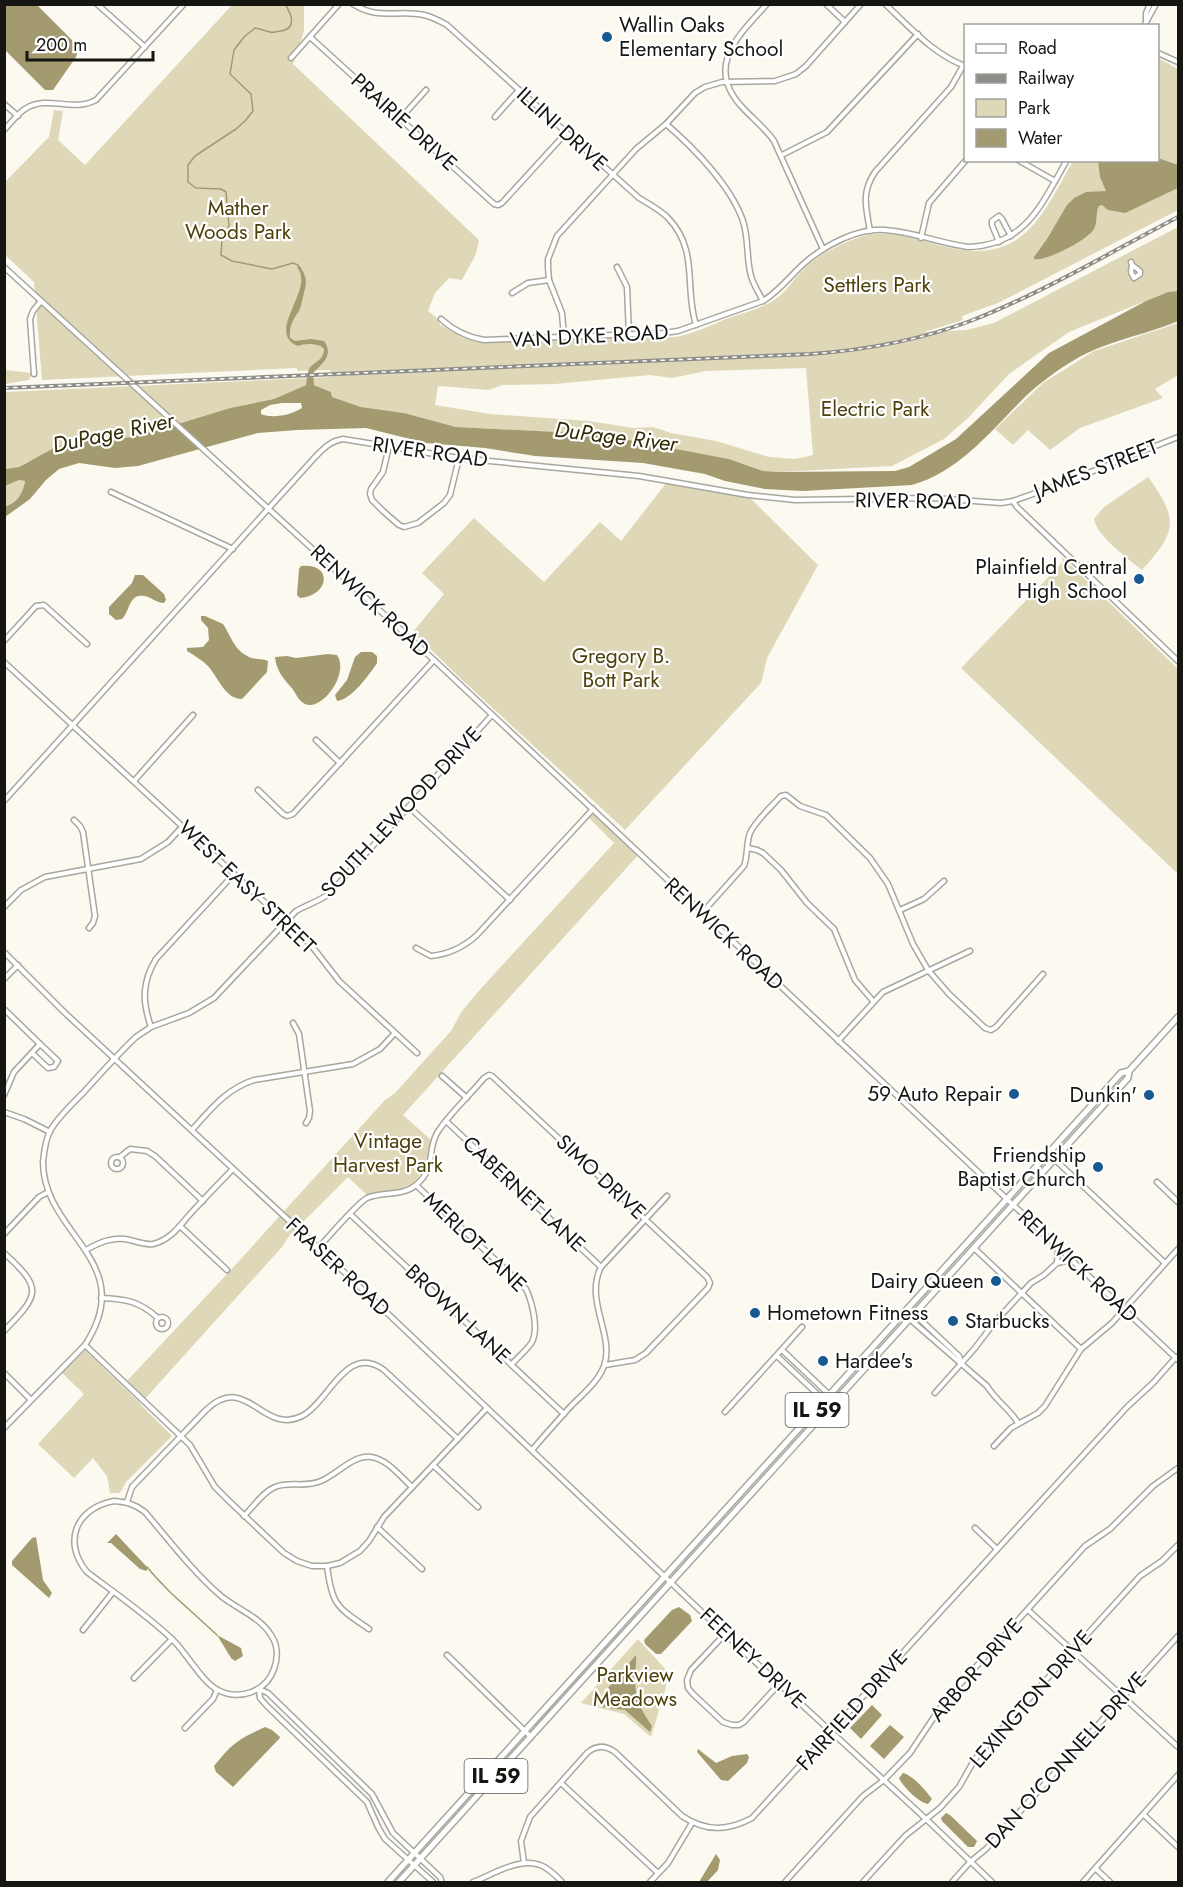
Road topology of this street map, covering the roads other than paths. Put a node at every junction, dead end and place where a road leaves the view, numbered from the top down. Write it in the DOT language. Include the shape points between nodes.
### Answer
graph roads {
  1 [pos="97,4"];
  2 [pos="184,4"];
  3 [pos="339,4"];
  4 [pos="353,4"];
  5 [pos="767,4"];
  6 [pos="826,4"];
  7 [pos="861,4"];
  8 [pos="885,4"];
  9 [pos="1150,4"];
  10 [pos="1156,4"];
  11 [pos="845,22"];
  12 [pos="1145,23"];
  13 [pos="918,34"];
  14 [pos="310,37"];
  15 [pos="145,47"];
  16 [pos="1159,52"];
  17 [pos="291,58"];
  18 [pos="1179,62"];
  19 [pos="964,66"];
  20 [pos="728,81"];
  21 [pos="426,90"];
  22 [pos="519,90"];
  23 [pos="4,104"];
  24 [pos="18,116"];
  25 [pos="495,117"];
  26 [pos="400,119"];
  27 [pos="666,124"];
  28 [pos="4,130"];
  29 [pos="566,133"];
  30 [pos="782,155"];
  31 [pos="964,162"];
  32 [pos="1022,162"];
  33 [pos="1065,162"];
  34 [pos="612,174"];
  35 [pos="1055,181"];
  36 [pos="870,231"];
  37 [pos="1011,236"];
  38 [pos="921,238"];
  39 [pos="999,242"];
  40 [pos="823,249"];
  41 [pos="4,267"];
  42 [pos="617,267"];
  43 [pos="549,279"];
  44 [pos="512,293"];
  45 [pos="41,301"];
  46 [pos="763,301"];
  47 [pos="441,319"];
  48 [pos="696,326"];
  49 [pos="629,335"];
  50 [pos="564,338"];
  51 [pos="34,374"];
  52 [pos="1179,437"];
  53 [pos="388,446"];
  54 [pos="459,458"];
  55 [pos="111,492"];
  56 [pos="1013,501"];
  57 [pos="269,508"];
  58 [pos="233,549"];
  59 [pos="4,641"];
  60 [pos="87,644"];
  61 [pos="434,660"];
  62 [pos="1179,661"];
  63 [pos="4,662"];
  64 [pos="193,715"];
  65 [pos="492,715"];
  66 [pos="74,724"];
  67 [pos="316,741"];
  68 [pos="340,763"];
  69 [pos="134,781"];
  70 [pos="258,790"];
  71 [pos="4,801"];
  72 [pos="409,807"];
  73 [pos="592,809"];
  74 [pos="74,820"];
  75 [pos="183,826"];
  76 [pos="748,848"];
  77 [pos="89,869"];
  78 [pos="234,874"];
  79 [pos="944,881"];
  80 [pos="510,900"];
  81 [pos="4,907"];
  82 [pos="900,910"];
  83 [pos="702,913"];
  84 [pos="285,922"];
  85 [pos="89,928"];
  86 [pos="416,948"];
  87 [pos="970,951"];
  88 [pos="4,952"];
  89 [pos="18,965"];
  90 [pos="928,970"];
  91 [pos="1043,974"];
  92 [pos="4,979"];
  93 [pos="873,1001"];
  94 [pos="4,1009"];
  95 [pos="1179,1017"];
  96 [pos="293,1023"];
  97 [pos="151,1027"];
  98 [pos="395,1033"];
  99 [pos="838,1041"];
  100 [pos="40,1044"];
  101 [pos="32,1053"];
  102 [pos="417,1053"];
  103 [pos="114,1059"];
  104 [pos="1129,1071"];
  105 [pos="305,1072"];
  106 [pos="442,1076"];
  107 [pos="4,1095"];
  108 [pos="466,1098"];
  109 [pos="4,1112"];
  110 [pos="446,1121"];
  111 [pos="306,1123"];
  112 [pos="192,1130"];
  113 [pos="50,1132"];
  114 [pos="1048,1154"];
  115 [pos="120,1157"];
  116 [pos="1054,1160"];
  117 [pos="233,1169"];
  118 [pos="1157,1182"];
  119 [pos="416,1185"];
  120 [pos="48,1192"];
  121 [pos="667,1196"];
  122 [pos="1007,1199"];
  123 [pos="203,1201"];
  124 [pos="1179,1202"];
  125 [pos="1013,1205"];
  126 [pos="350,1214"];
  127 [pos="646,1220"];
  128 [pos="180,1227"];
  129 [pos="4,1234"];
  130 [pos="318,1248"];
  131 [pos="974,1248"];
  132 [pos="1059,1248"];
  133 [pos="1179,1249"];
  134 [pos="86,1250"];
  135 [pos="4,1253"];
  136 [pos="1071,1260"];
  137 [pos="1057,1263"];
  138 [pos="1166,1263"];
  139 [pos="601,1267"];
  140 [pos="227,1270"];
  141 [pos="1021,1293"];
  142 [pos="101,1298"];
  143 [pos="1124,1310"];
  144 [pos="906,1311"];
  145 [pos="912,1317"];
  146 [pos="158,1318"];
  147 [pos="802,1327"];
  148 [pos="4,1331"];
  149 [pos="85,1345"];
  150 [pos="1081,1349"];
  151 [pos="782,1350"];
  152 [pos="777,1356"];
  153 [pos="1177,1359"];
  154 [pos="962,1363"];
  155 [pos="512,1364"];
  156 [pos="604,1365"];
  157 [pos="4,1373"];
  158 [pos="935,1393"];
  159 [pos="830,1395"];
  160 [pos="31,1400"];
  161 [pos="825,1400"];
  162 [pos="836,1401"];
  163 [pos="831,1406"];
  164 [pos="487,1408"];
  165 [pos="726,1412"];
  166 [pos="564,1414"];
  167 [pos="1018,1423"];
  168 [pos="4,1428"];
  169 [pos="181,1436"];
  170 [pos="458,1439"];
  171 [pos="993,1446"];
  172 [pos="532,1450"];
  173 [pos="433,1465"];
  174 [pos="1179,1468"];
  175 [pos="412,1487"];
  176 [pos="127,1502"];
  177 [pos="478,1507"];
  178 [pos="244,1516"];
  179 [pos="377,1527"];
  180 [pos="975,1528"];
  181 [pos="1179,1545"];
  182 [pos="997,1549"];
  183 [pos="327,1566"];
  184 [pos="422,1569"];
  185 [pos="665,1576"];
  186 [pos="671,1582"];
  187 [pos="113,1592"];
  188 [pos="1028,1610"];
  189 [pos="369,1629"];
  190 [pos="83,1630"];
  191 [pos="725,1634"];
  192 [pos="1179,1636"];
  193 [pos="172,1639"];
  194 [pos="1072,1650"];
  195 [pos="447,1656"];
  196 [pos="134,1678"];
  197 [pos="780,1683"];
  198 [pos="259,1689"];
  199 [pos="217,1690"];
  200 [pos="1124,1696"];
  201 [pos="300,1725"];
  202 [pos="185,1728"];
  203 [pos="293,1731"];
  204 [pos="525,1731"];
  205 [pos="832,1732"];
  206 [pos="531,1737"];
  207 [pos="1179,1747"];
  208 [pos="345,1767"];
  209 [pos="338,1774"];
  210 [pos="1179,1775"];
  211 [pos="884,1780"];
  212 [pos="561,1783"];
  213 [pos="1144,1815"];
  214 [pos="926,1819"];
  215 [pos="693,1823"];
  216 [pos="1179,1847"];
  217 [pos="415,1853"];
  218 [pos="420,1859"];
  219 [pos="408,1860"];
  220 [pos="970,1862"];
  221 [pos="524,1863"];
  222 [pos="414,1866"];
  223 [pos="1096,1869"];
  224 [pos="658,1873"];
  225 [pos="388,1882"];
  226 [pos="399,1882"];
  227 [pos="433,1882"];
  228 [pos="442,1882"];
  229 [pos="472,1882"];
  230 [pos="562,1882"];
  231 [pos="650,1882"];
  232 [pos="785,1882"];
  233 [pos="863,1882"];
  234 [pos="952,1882"];
  235 [pos="992,1882"];
  236 [pos="1083,1882"];
  237 [pos="1110,1882"];
  1 -- 15 [label="street"];
  2 -- 15 [label="street"];
  3 -- 14 [label="street"];
  4 -- 22 [label="street, ILLINI DRIVE" via="381,15 426,15 436,20 456,32"];
  5 -- 20 [label="street" via="729,50"];
  6 -- 11 [label="street"];
  7 -- 11 [label="street"];
  8 -- 13 [label="street"];
  9 -- 12 [label="street"];
  10 -- 12 [label="street"];
  11 -- 20 [label="street" via="796,74 775,81"];
  13 -- 19 [label="street" via="937,52"];
  13 -- 30 [label="street" via="827,132"];
  14 -- 17 [label="street"];
  14 -- 26 [label="street, PRAIRIE DRIVE"];
  15 -- 24 [label="street" via="92,102 77,106 39,104"];
  16 -- 18 [label="street"];
  19 -- 36 [label="street" via="951,87 868,182 865,202"];
  20 -- 27 [label="street" via="694,93"];
  20 -- 30 [label="street" via="736,100 765,129"];
  21 -- 26 [label="street"];
  22 -- 25 [label="street"];
  22 -- 29 [label="street, ILLINI DRIVE"];
  23 -- 24 [label="street"];
  24 -- 28 [label="street"];
  26 -- 29 [label="street, PRAIRIE DRIVE" via="498,205"];
  27 -- 34 [label="street"];
  27 -- 46 [label="street" via="691,146 735,205 746,233 751,277"];
  29 -- 34 [label="street, ILLINI DRIVE"];
  30 -- 40 [label="street"];
  31 -- 38 [label="street" via="929,203"];
  32 -- 35 [label="street"];
  33 -- 35 [label="street, VAN DYKE ROAD"];
  34 -- 43 [label="street" via="557,236 548,259"];
  34 -- 48 [label="street, ILLINI DRIVE" via="662,212 683,240"];
  35 -- 37 [label="street, VAN DYKE ROAD" via="1031,219"];
  36 -- 38 [label="street, VAN DYKE ROAD"];
  36 -- 40 [label="street, VAN DYKE ROAD"];
  37 -- 39 [label="street, VAN DYKE ROAD"];
  37 -- 39 [label="street" via="999,216 992,221"];
  38 -- 39 [label="street, VAN DYKE ROAD" via="968,247"];
  40 -- 46 [label="street, VAN DYKE ROAD"];
  41 -- 45 [label="street, RENWICK ROAD"];
  42 -- 49 [label="street" via="627,287"];
  43 -- 44 [label="street" via="528,283"];
  43 -- 50 [label="street" via="562,313"];
  45 -- 51 [label="street" via="30,319"];
  45 -- 57 [label="street, RENWICK ROAD"];
  46 -- 48 [label="street, VAN DYKE ROAD"];
  47 -- 50 [label="street, VAN DYKE ROAD" via="450,328 484,340"];
  48 -- 49 [label="street, VAN DYKE ROAD"];
  49 -- 50 [label="street, VAN DYKE ROAD"];
  52 -- 56 [label="street, JAMES STREET"];
  53 -- 54 [label="street, RIVER ROAD"];
  53 -- 54 [label="street" via="384,472 370,494 383,511 404,527 418,523 444,503 450,495"];
  53 -- 57 [label="street, RIVER ROAD" via="335,440"];
  54 -- 56 [label="street, RIVER ROAD" via="639,476 795,500"];
  55 -- 58 [label="street"];
  56 -- 62 [label="street"];
  57 -- 58 [label="street, RIVER ROAD"];
  57 -- 61 [label="street, RENWICK ROAD"];
  58 -- 66 [label="street, RIVER ROAD"];
  59 -- 60 [label="street" via="36,606 44,605"];
  61 -- 65 [label="street, RENWICK ROAD"];
  61 -- 68 [label="street"];
  63 -- 66 [label="street, WEST EASY STREET"];
  64 -- 69 [label="street"];
  65 -- 72 [label="street, SOUTH LEWOOD DRIVE"];
  65 -- 73 [label="street, RENWICK ROAD"];
  66 -- 69 [label="street, WEST EASY STREET"];
  66 -- 71 [label="street, RIVER ROAD"];
  67 -- 68 [label="street"];
  68 -- 70 [label="street" via="290,816"];
  69 -- 75 [label="street, WEST EASY STREET"];
  72 -- 80 [label="street"];
  72 -- 84 [label="street, SOUTH LEWOOD DRIVE" via="329,894 296,911"];
  73 -- 80 [label="street"];
  73 -- 83 [label="street, RENWICK ROAD"];
  74 -- 77 [label="street" via="83,832"];
  75 -- 77 [label="street" via="168,842 141,859"];
  75 -- 78 [label="street, WEST EASY STREET"];
  76 -- 82 [label="street" via="754,827 786,795 800,806 826,815 860,847 880,871"];
  76 -- 83 [label="street" via="744,866"];
  76 -- 93 [label="street" via="763,853 834,929 855,980"];
  77 -- 81 [label="street" via="45,877 21,890"];
  77 -- 85 [label="street" via="95,916"];
  78 -- 84 [label="street, WEST EASY STREET"];
  78 -- 97 [label="street" via="156,959 148,973 144,989"];
  79 -- 82 [label="street" via="924,899"];
  80 -- 86 [label="street" via="461,947 431,956"];
  82 -- 90 [label="street"];
  83 -- 99 [label="street, RENWICK ROAD"];
  84 -- 97 [label="street, SOUTH LEWOOD DRIVE" via="214,998 189,1013"];
  84 -- 98 [label="street, WEST EASY STREET" via="311,945 339,981"];
  87 -- 90 [label="street"];
  88 -- 89 [label="street, FRASER ROAD"];
  89 -- 92 [label="street"];
  89 -- 103 [label="street, FRASER ROAD"];
  90 -- 91 [label="street" via="991,1030"];
  90 -- 93 [label="street"];
  93 -- 99 [label="street"];
  94 -- 100 [label="street"];
  95 -- 104 [label="main road, IL 59"];
  96 -- 105 [label="street" via="299,1034"];
  97 -- 103 [label="street, SOUTH LEWOOD DRIVE"];
  98 -- 102 [label="street, WEST EASY STREET"];
  98 -- 105 [label="street" via="380,1049 353,1064"];
  99 -- 122 [label="street, RENWICK ROAD"];
  100 -- 101 [label="street"];
  100 -- 101 [label="street" via="56,1057 54,1067 48,1068"];
  101 -- 107 [label="street" via="14,1072"];
  103 -- 112 [label="street, FRASER ROAD"];
  103 -- 113 [label="street, SOUTH LEWOOD DRIVE"];
  104 -- 114 [label="main road, IL 59" via="1121,1073"];
  104 -- 116 [label="main road, IL 59" via="1128,1078"];
  105 -- 111 [label="street" via="310,1111"];
  105 -- 112 [label="street" via="242,1084 222,1097"];
  106 -- 108 [label="street"];
  108 -- 110 [label="street"];
  108 -- 127 [label="street, SIMO DRIVE" via="489,1075 494,1077"];
  109 -- 113 [label="street"];
  110 -- 119 [label="street" via="435,1136 430,1167"];
  110 -- 139 [label="street, CABERNET LANE"];
  112 -- 117 [label="street, FRASER ROAD"];
  113 -- 120 [label="street" via="43,1168"];
  114 -- 116 [label="street"];
  114 -- 122 [label="main road, IL 59"];
  115 -- 123 [label="street" via="130,1149 147,1150"];
  116 -- 125 [label="main road, IL 59"];
  116 -- 138 [label="street"];
  117 -- 123 [label="street"];
  117 -- 130 [label="street, FRASER ROAD"];
  118 -- 124 [label="street"];
  119 -- 126 [label="street" via="408,1191 369,1198"];
  119 -- 155 [label="street, MERLOT LANE" via="526,1289 534,1322 533,1337"];
  120 -- 129 [label="street"];
  120 -- 134 [label="street"];
  121 -- 127 [label="street"];
  122 -- 125 [label="street, RENWICK ROAD"];
  122 -- 144 [label="main road, IL 59"];
  123 -- 128 [label="street"];
  125 -- 131 [label="main road, IL 59"];
  125 -- 132 [label="street, RENWICK ROAD"];
  126 -- 130 [label="street"];
  126 -- 155 [label="street, BROWN LANE"];
  127 -- 139 [label="street"];
  127 -- 156 [label="street, SIMO DRIVE" via="710,1283 646,1353 635,1360"];
  128 -- 134 [label="street" via="152,1244 118,1239"];
  128 -- 140 [label="street"];
  130 -- 164 [label="street, FRASER ROAD"];
  131 -- 141 [label="street"];
  131 -- 145 [label="main road, IL 59"];
  132 -- 136 [label="street, RENWICK ROAD"];
  132 -- 137 [label="street"];
  133 -- 138 [label="street"];
  134 -- 142 [label="street" via="98,1275"];
  135 -- 148 [label="street" via="26,1274 32,1288 27,1306"];
  136 -- 137 [label="street"];
  136 -- 143 [label="street, RENWICK ROAD"];
  137 -- 141 [label="street"];
  138 -- 143 [label="street"];
  139 -- 156 [label="street" via="595,1290 606,1351"];
  141 -- 150 [label="street"];
  141 -- 154 [label="street"];
  142 -- 146 [label="street" via="131,1301"];
  142 -- 149 [label="street" via="97,1323"];
  143 -- 150 [label="street"];
  143 -- 153 [label="street, RENWICK ROAD"];
  144 -- 145 [label="street"];
  144 -- 159 [label="main road, IL 59"];
  145 -- 154 [label="street"];
  145 -- 162 [label="main road, IL 59"];
  147 -- 151 [label="street"];
  149 -- 160 [label="street"];
  149 -- 169 [label="street"];
  150 -- 167 [label="street" via="1045,1406"];
  151 -- 152 [label="street"];
  151 -- 159 [label="street"];
  152 -- 161 [label="street"];
  152 -- 165 [label="street"];
  153 -- 182 [label="street, FAIRFIELD DRIVE" via="1127,1407"];
  154 -- 158 [label="street"];
  154 -- 167 [label="street"];
  155 -- 166 [label="street, BROWN LANE"];
  156 -- 166 [label="street" via="597,1379"];
  157 -- 160 [label="street"];
  159 -- 161 [label="main road, IL 59"];
  159 -- 162 [label="street"];
  160 -- 168 [label="street"];
  161 -- 163 [label="street"];
  161 -- 185 [label="main road, IL 59"];
  162 -- 163 [label="main road, IL 59"];
  163 -- 186 [label="main road, IL 59"];
  164 -- 170 [label="street"];
  164 -- 172 [label="street, FRASER ROAD"];
  166 -- 172 [label="street"];
  167 -- 171 [label="street"];
  169 -- 170 [label="street" via="213,1404 233,1397 252,1403 275,1418 300,1416 344,1372 363,1362 384,1370"];
  169 -- 176 [label="street" via="132,1487"];
  169 -- 178 [label="street" via="195,1450 215,1487"];
  170 -- 173 [label="street"];
  172 -- 185 [label="street, FRASER ROAD"];
  173 -- 175 [label="street"];
  173 -- 177 [label="street"];
  174 -- 188 [label="street, ARBOR DRIVE" via="1091,1541"];
  175 -- 178 [label="street" via="381,1460 361,1457 321,1481 276,1487"];
  175 -- 179 [label="street"];
  176 -- 187 [label="street" via="101,1503 91,1509 83,1516 74,1536 82,1566"];
  176 -- 198 [label="street" via="145,1512 221,1596 267,1628 277,1648 277,1660 273,1673"];
  178 -- 183 [label="street" via="292,1559 306,1565"];
  179 -- 183 [label="street" via="356,1556"];
  179 -- 184 [label="street"];
  180 -- 182 [label="street"];
  181 -- 194 [label="street, LEXINGTON DRIVE" via="1140,1576"];
  182 -- 205 [label="street, FAIRFIELD DRIVE"];
  183 -- 189 [label="street" via="333,1598"];
  185 -- 186 [label="street, FRASER ROAD"];
  185 -- 204 [label="main road, IL 59"];
  186 -- 191 [label="street, FEENEY DRIVE"];
  186 -- 206 [label="main road, IL 59"];
  187 -- 190 [label="street"];
  187 -- 193 [label="street"];
  188 -- 194 [label="street"];
  188 -- 211 [label="street, ARBOR DRIVE" via="944,1702 910,1753"];
  191 -- 197 [label="street, FEENEY DRIVE"];
  191 -- 197 [label="street" via="691,1670 687,1680 691,1692 723,1722 742,1723"];
  192 -- 200 [label="street, DAN O'CONNELL DRIVE"];
  193 -- 196 [label="street"];
  193 -- 199 [label="street"];
  194 -- 200 [label="street"];
  194 -- 214 [label="street, LEXINGTON DRIVE" via="979,1754 959,1787"];
  195 -- 204 [label="street"];
  197 -- 205 [label="street, FEENEY DRIVE"];
  198 -- 199 [label="street" via="236,1696"];
  198 -- 201 [label="street"];
  198 -- 203 [label="street" via="260,1698"];
  199 -- 202 [label="street"];
  200 -- 207 [label="street"];
  200 -- 220 [label="street, DAN O'CONNELL DRIVE"];
  201 -- 203 [label="street"];
  201 -- 208 [label="street"];
  203 -- 209 [label="street"];
  204 -- 206 [label="street"];
  204 -- 217 [label="main road, IL 59"];
  205 -- 211 [label="street, FEENEY DRIVE"];
  205 -- 215 [label="street, FAIRFIELD DRIVE" via="752,1818 740,1825 714,1829"];
  206 -- 218 [label="main road, IL 59"];
  208 -- 209 [label="street"];
  208 -- 217 [label="street" via="372,1794 389,1827"];
  209 -- 219 [label="street" via="367,1802 385,1839"];
  210 -- 213 [label="street"];
  211 -- 214 [label="street, FEENEY DRIVE"];
  211 -- 232 [label="street, ARBOR DRIVE" via="863,1796"];
  212 -- 215 [label="street, FAIRFIELD DRIVE" via="591,1750 609,1748"];
  212 -- 221 [label="street, FAIRFIELD DRIVE" via="530,1817 521,1840"];
  212 -- 224 [label="street"];
  213 -- 216 [label="street"];
  213 -- 223 [label="street"];
  214 -- 220 [label="street, FEENEY DRIVE"];
  214 -- 233 [label="street, LEXINGTON DRIVE"];
  215 -- 224 [label="street"];
  217 -- 218 [label="street"];
  217 -- 219 [label="main road, IL 59"];
  218 -- 222 [label="main road, IL 59"];
  218 -- 228 [label="street"];
  219 -- 222 [label="street"];
  219 -- 225 [label="main road, IL 59"];
  220 -- 234 [label="street, DAN O'CONNELL DRIVE"];
  220 -- 235 [label="street, FEENEY DRIVE"];
  221 -- 229 [label="street"];
  221 -- 230 [label="street" via="542,1865"];
  222 -- 226 [label="main road, IL 59"];
  222 -- 227 [label="street"];
  223 -- 236 [label="street"];
  223 -- 237 [label="street"];
  224 -- 231 [label="street"];
}
